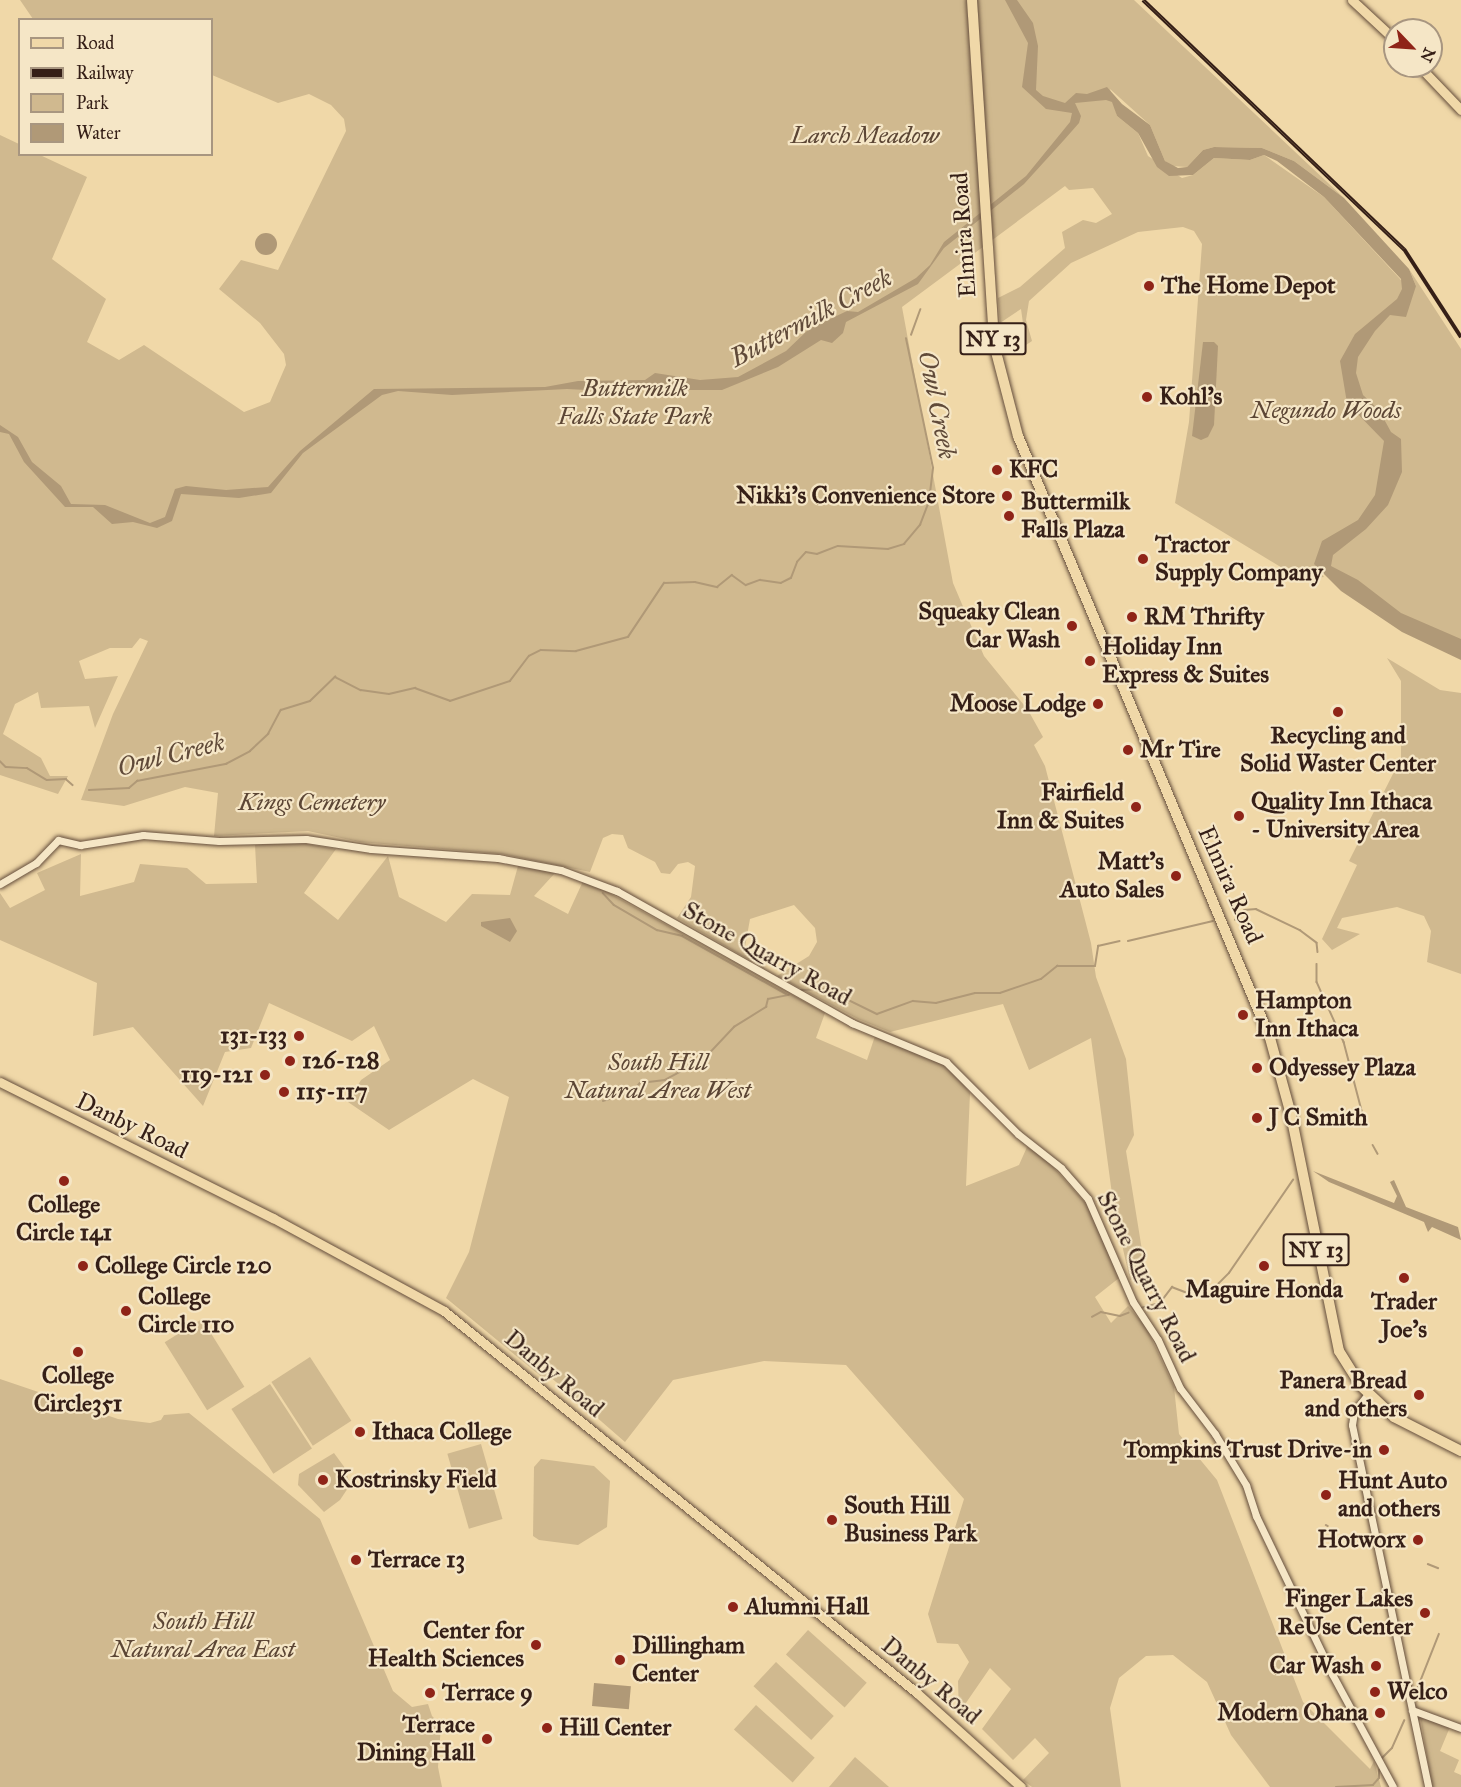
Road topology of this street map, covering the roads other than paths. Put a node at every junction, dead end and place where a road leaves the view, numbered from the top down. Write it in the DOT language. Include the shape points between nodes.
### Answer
graph roads {
  1 [pos="972,0"];
  2 [pos="1352,0"];
  3 [pos="1383,29"];
  4 [pos="1432,78"];
  5 [pos="1460,104"];
  6 [pos="0,884"];
  7 [pos="0,1082"];
  8 [pos="1368,1394"];
  9 [pos="1461,1451"];
  10 [pos="1412,1710"];
  11 [pos="1461,1728"];
  12 [pos="1021,1787"];
  13 [pos="1393,1787"];
  14 [pos="1428,1787"];
  1 -- 8 [label="highway, Elmira Road / NY 13" via="994,344 1018,436 1270,1038 1291,1115 1334,1337 1350,1370"];
  2 -- 3 [label="main road"];
  4 -- 5 [label="main road"];
  6 -- 13 [label="street, Stone Quarry Road" via="36,863 58,840 80,845 143,835 219,841 306,839 371,849 498,858 561,870 617,891 852,1023 935,1056 957,1071 1088,1199 1133,1302 1158,1340 1180,1388 1215,1434 1242,1479 1332,1674"];
  7 -- 12 [label="main road, Danby Road" via="273,1218 444,1311 917,1693"];
  8 -- 9 [label="highway, NY 13" via="1414,1430"];
  8 -- 10 [label="street" via="1354,1412 1352,1425"];
  10 -- 11 [label="street"];
  10 -- 14 [label="street"];
}
